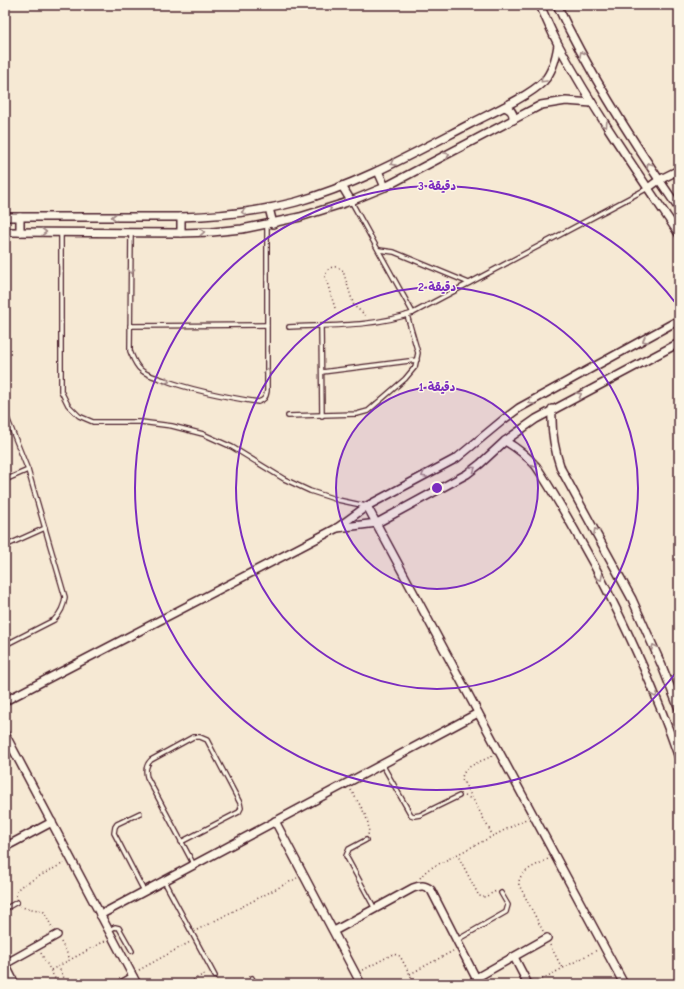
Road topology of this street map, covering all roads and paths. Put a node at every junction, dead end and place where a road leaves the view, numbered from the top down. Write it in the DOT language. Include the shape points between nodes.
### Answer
graph roads {
  1 [pos="540,5"];
  2 [pos="557,5"];
  3 [pos="558,45"];
  4 [pos="592,103"];
  5 [pos="504,107"];
  6 [pos="514,120"];
  7 [pos="679,170"];
  8 [pos="378,171"];
  9 [pos="659,180"];
  10 [pos="342,186"];
  11 [pos="385,187"];
  12 [pos="648,188"];
  13 [pos="351,201"];
  14 [pos="269,208"];
  15 [pos="679,209"];
  16 [pos="5,217"];
  17 [pos="20,217"];
  18 [pos="181,217"];
  19 [pos="270,224"];
  20 [pos="5,232"];
  21 [pos="20,232"];
  22 [pos="61,232"];
  23 [pos="131,232"];
  24 [pos="181,233"];
  25 [pos="679,234"];
  26 [pos="379,250"];
  27 [pos="469,283"];
  28 [pos="335,308"];
  29 [pos="414,313"];
  30 [pos="407,315"];
  31 [pos="679,320"];
  32 [pos="374,322"];
  33 [pos="267,325"];
  34 [pos="130,326"];
  35 [pos="321,326"];
  36 [pos="289,327"];
  37 [pos="679,343"];
  38 [pos="417,360"];
  39 [pos="322,372"];
  40 [pos="552,409"];
  41 [pos="5,413"];
  42 [pos="288,416"];
  43 [pos="322,416"];
  44 [pos="505,441"];
  45 [pos="28,470"];
  46 [pos="5,480"];
  47 [pos="367,506"];
  48 [pos="377,523"];
  49 [pos="45,528"];
  50 [pos="337,528"];
  51 [pos="5,546"];
  52 [pos="5,645"];
  53 [pos="5,701"];
  54 [pos="679,709"];
  55 [pos="478,713"];
  56 [pos="5,734"];
  57 [pos="676,740"];
  58 [pos="500,752"];
  59 [pos="679,758"];
  60 [pos="382,764"];
  61 [pos="347,782"];
  62 [pos="459,796"];
  63 [pos="474,800"];
  64 [pos="140,813"];
  65 [pos="533,815"];
  66 [pos="275,821"];
  67 [pos="52,822"];
  68 [pos="493,836"];
  69 [pos="366,840"];
  70 [pos="181,842"];
  71 [pos="5,846"];
  72 [pos="458,854"];
  73 [pos="555,855"];
  74 [pos="71,859"];
  75 [pos="194,864"];
  76 [pos="304,875"];
  77 [pos="164,881"];
  78 [pos="418,886"];
  79 [pos="144,891"];
  80 [pos="501,893"];
  81 [pos="17,902"];
  82 [pos="5,909"];
  83 [pos="375,909"];
  84 [pos="100,915"];
  85 [pos="108,930"];
  86 [pos="334,932"];
  87 [pos="192,933"];
  88 [pos="57,936"];
  89 [pos="112,937"];
  90 [pos="547,938"];
  91 [pos="195,940"];
  92 [pos="456,940"];
  93 [pos="38,946"];
  94 [pos="604,946"];
  95 [pos="460,947"];
  96 [pos="132,951"];
  97 [pos="514,957"];
  98 [pos="70,960"];
  99 [pos="58,966"];
  100 [pos="6,967"];
  101 [pos="562,968"];
  102 [pos="51,970"];
  103 [pos="212,970"];
  104 [pos="356,974"];
  105 [pos="410,974"];
  106 [pos="215,976"];
  107 [pos="134,978"];
  108 [pos="252,978"];
  109 [pos="477,982"];
  110 [pos="15,984"];
  111 [pos="58,984"];
  112 [pos="68,984"];
  113 [pos="121,984"];
  114 [pos="186,984"];
  115 [pos="256,984"];
  116 [pos="361,984"];
  117 [pos="415,984"];
  118 [pos="528,984"];
  119 [pos="532,984"];
  120 [pos="623,984"];
  1 -- 3 [label="street"];
  9 -- 2 [label="street, one-way" via="607,98"];
  3 -- 4 [label="street"];
  3 -- 5 [label="street, one-way" via="554,64 544,81"];
  4 -- 6 [label="street" via="554,102 542,105"];
  4 -- 12 [label="street, one-way"];
  5 -- 6 [label="street" via="511,110"];
  5 -- 8 [label="street, one-way"];
  11 -- 6 [label="street, one-way"];
  7 -- 9 [label="street"];
  8 -- 10 [label="street"];
  8 -- 11 [label="street"];
  9 -- 12 [label="street"];
  9 -- 15 [label="street"];
  10 -- 13 [label="street"];
  10 -- 14 [label="street"];
  11 -- 13 [label="street"];
  12 -- 25 [label="street"];
  12 -- 27 [label="lane"];
  19 -- 13 [label="street, one-way" via="327,210"];
  13 -- 26 [label="lane"];
  14 -- 18 [label="street, one-way" via="240,213"];
  14 -- 19 [label="street"];
  16 -- 17 [label="street"];
  18 -- 17 [label="street, one-way"];
  17 -- 21 [label="street"];
  18 -- 24 [label="street"];
  24 -- 19 [label="street, one-way"];
  19 -- 33 [label="lane"];
  20 -- 21 [label="street"];
  21 -- 22 [label="street, one-way"];
  22 -- 23 [label="street"];
  22 -- 47 [label="lane" via="61,391 68,405 79,416 93,422 141,422 203,434 232,447 284,479 310,491"];
  23 -- 24 [label="street"];
  23 -- 34 [label="lane, one-way"];
  26 -- 27 [label="lane" via="394,252"];
  26 -- 29 [label="lane"];
  27 -- 29 [label="lane"];
  28 -- 32 [label="path" via="325,276 327,271 335,266 343,271 354,306"];
  29 -- 30 [label="lane"];
  30 -- 32 [label="lane"];
  30 -- 38 [label="lane" via="418,353"];
  31 -- 47 [label="street, one-way" via="525,405 457,458"];
  32 -- 35 [label="lane"];
  33 -- 34 [label="lane"];
  34 -- 33 [label="lane, one-way" via="130,351 140,370 149,376 201,392 258,402 263,401 267,391"];
  35 -- 36 [label="lane"];
  35 -- 39 [label="lane"];
  40 -- 37 [label="street, one-way"];
  38 -- 39 [label="lane"];
  38 -- 43 [label="lane" via="406,379 368,410 357,414"];
  39 -- 43 [label="lane"];
  40 -- 44 [label="street"];
  54 -- 40 [label="street, one-way" via="632,599 561,469 552,440"];
  41 -- 45 [label="lane"];
  42 -- 43 [label="lane"];
  48 -- 44 [label="street, one-way" via="467,474"];
  44 -- 57 [label="street, one-way" via="527,456 536,466 582,542 615,606"];
  45 -- 46 [label="lane"];
  45 -- 49 [label="lane"];
  47 -- 48 [label="street"];
  47 -- 50 [label="street"];
  48 -- 50 [label="street"];
  48 -- 55 [label="street"];
  49 -- 51 [label="lane"];
  49 -- 52 [label="lane" via="65,597 64,606 54,620"];
  50 -- 53 [label="street"];
  55 -- 58 [label="street"];
  55 -- 60 [label="street"];
  56 -- 67 [label="street"];
  57 -- 59 [label="street"];
  58 -- 63 [label="path" via="463,773 462,779"];
  58 -- 65 [label="street"];
  60 -- 61 [label="street"];
  60 -- 62 [label="lane" via="408,812 414,816"];
  61 -- 66 [label="street"];
  61 -- 69 [label="path" via="368,821 369,834"];
  62 -- 63 [label="path" via="467,796"];
  63 -- 68 [label="path"];
  64 -- 79 [label="lane" via="117,824 114,833"];
  65 -- 68 [label="path"];
  65 -- 73 [label="street"];
  66 -- 75 [label="street"];
  66 -- 76 [label="street"];
  67 -- 71 [label="street"];
  67 -- 74 [label="street"];
  68 -- 72 [label="path"];
  69 -- 83 [label="lane" via="349,849 346,856"];
  70 -- 70 [label="lane" via="147,776 146,768 151,760 193,737 200,737 207,740 241,808 239,812"];
  70 -- 75 [label="lane"];
  72 -- 78 [label="path" via="424,873"];
  72 -- 80 [label="path" via="479,896"];
  73 -- 90 [label="path" via="523,873 518,880"];
  73 -- 94 [label="street"];
  74 -- 81 [label="path" via="22,886 16,893"];
  74 -- 84 [label="street"];
  75 -- 77 [label="street"];
  76 -- 86 [label="street"];
  76 -- 87 [label="path"];
  77 -- 79 [label="street"];
  77 -- 87 [label="lane"];
  78 -- 83 [label="street"];
  78 -- 92 [label="street" via="431,890"];
  79 -- 84 [label="street"];
  80 -- 92 [label="lane" via="508,905 506,912"];
  81 -- 82 [label="lane"];
  81 -- 88 [label="path" via="25,908 35,908 44,912"];
  83 -- 86 [label="street"];
  84 -- 85 [label="street"];
  85 -- 89 [label="street"];
  85 -- 96 [label="lane" via="119,928"];
  86 -- 104 [label="street"];
  87 -- 91 [label="lane"];
  88 -- 93 [label="street"];
  88 -- 98 [label="path"];
  89 -- 98 [label="path"];
  89 -- 107 [label="street"];
  90 -- 97 [label="street"];
  90 -- 101 [label="path"];
  91 -- 103 [label="lane"];
  91 -- 107 [label="path"];
  92 -- 95 [label="street"];
  93 -- 100 [label="street"];
  93 -- 102 [label="path"];
  94 -- 101 [label="path"];
  94 -- 120 [label="street"];
  95 -- 105 [label="path"];
  95 -- 109 [label="street"];
  97 -- 109 [label="street"];
  97 -- 118 [label="street"];
  98 -- 99 [label="path"];
  99 -- 102 [label="path"];
  99 -- 112 [label="path"];
  100 -- 110 [label="street"];
  101 -- 119 [label="path"];
  102 -- 111 [label="path"];
  103 -- 106 [label="lane"];
  103 -- 114 [label="path"];
  104 -- 105 [label="path" via="395,954 400,956"];
  104 -- 116 [label="street"];
  105 -- 117 [label="path"];
  107 -- 113 [label="street"];
  108 -- 115 [label="lane"];
}
